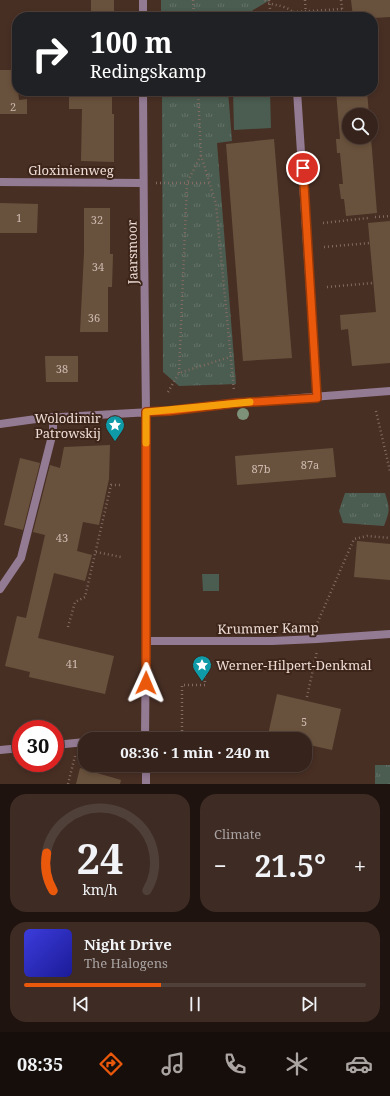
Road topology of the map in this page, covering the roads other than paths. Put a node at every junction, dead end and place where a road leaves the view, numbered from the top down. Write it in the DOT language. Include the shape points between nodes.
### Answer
graph roads {
  1 [pos="143,0"];
  2 [pos="143,12"];
  3 [pos="143,96"];
  4 [pos="297,96"];
  5 [pos="0,182"];
  6 [pos="143,183"];
  7 [pos="390,392"];
  8 [pos="317,398"];
  9 [pos="146,412"];
  10 [pos="53,417"];
  11 [pos="0,424"];
  12 [pos="0,589"];
  13 [pos="390,634"];
  14 [pos="147,641"];
  15 [pos="145,732"];
  16 [pos="78,743"];
  17 [pos="64,744"];
  18 [pos="12,749"];
  19 [pos="0,750"];
  20 [pos="146,772"];
  21 [pos="146,784"];
  1 -- 2 [label="street"];
  3 -- 6 [label="street, Jaarsmoor"];
  4 -- 8 [label="street"];
  5 -- 6 [label="street, Gloxinienweg"];
  6 -- 9 [label="street, Jaarsmoor"];
  7 -- 8 [label="street"];
  8 -- 9 [label="street"];
  9 -- 10 [label="street"];
  9 -- 14 [label="street, Jaarsmoor"];
  10 -- 11 [label="street"];
  10 -- 12 [label="street" via="53,432 21,558"];
  13 -- 14 [label="street, Krummer Kamp" via="272,641"];
  14 -- 15 [label="street, Jaarsmoor"];
  16 -- 17 [label="street"];
  18 -- 19 [label="street"];
  20 -- 21 [label="street"];
}
